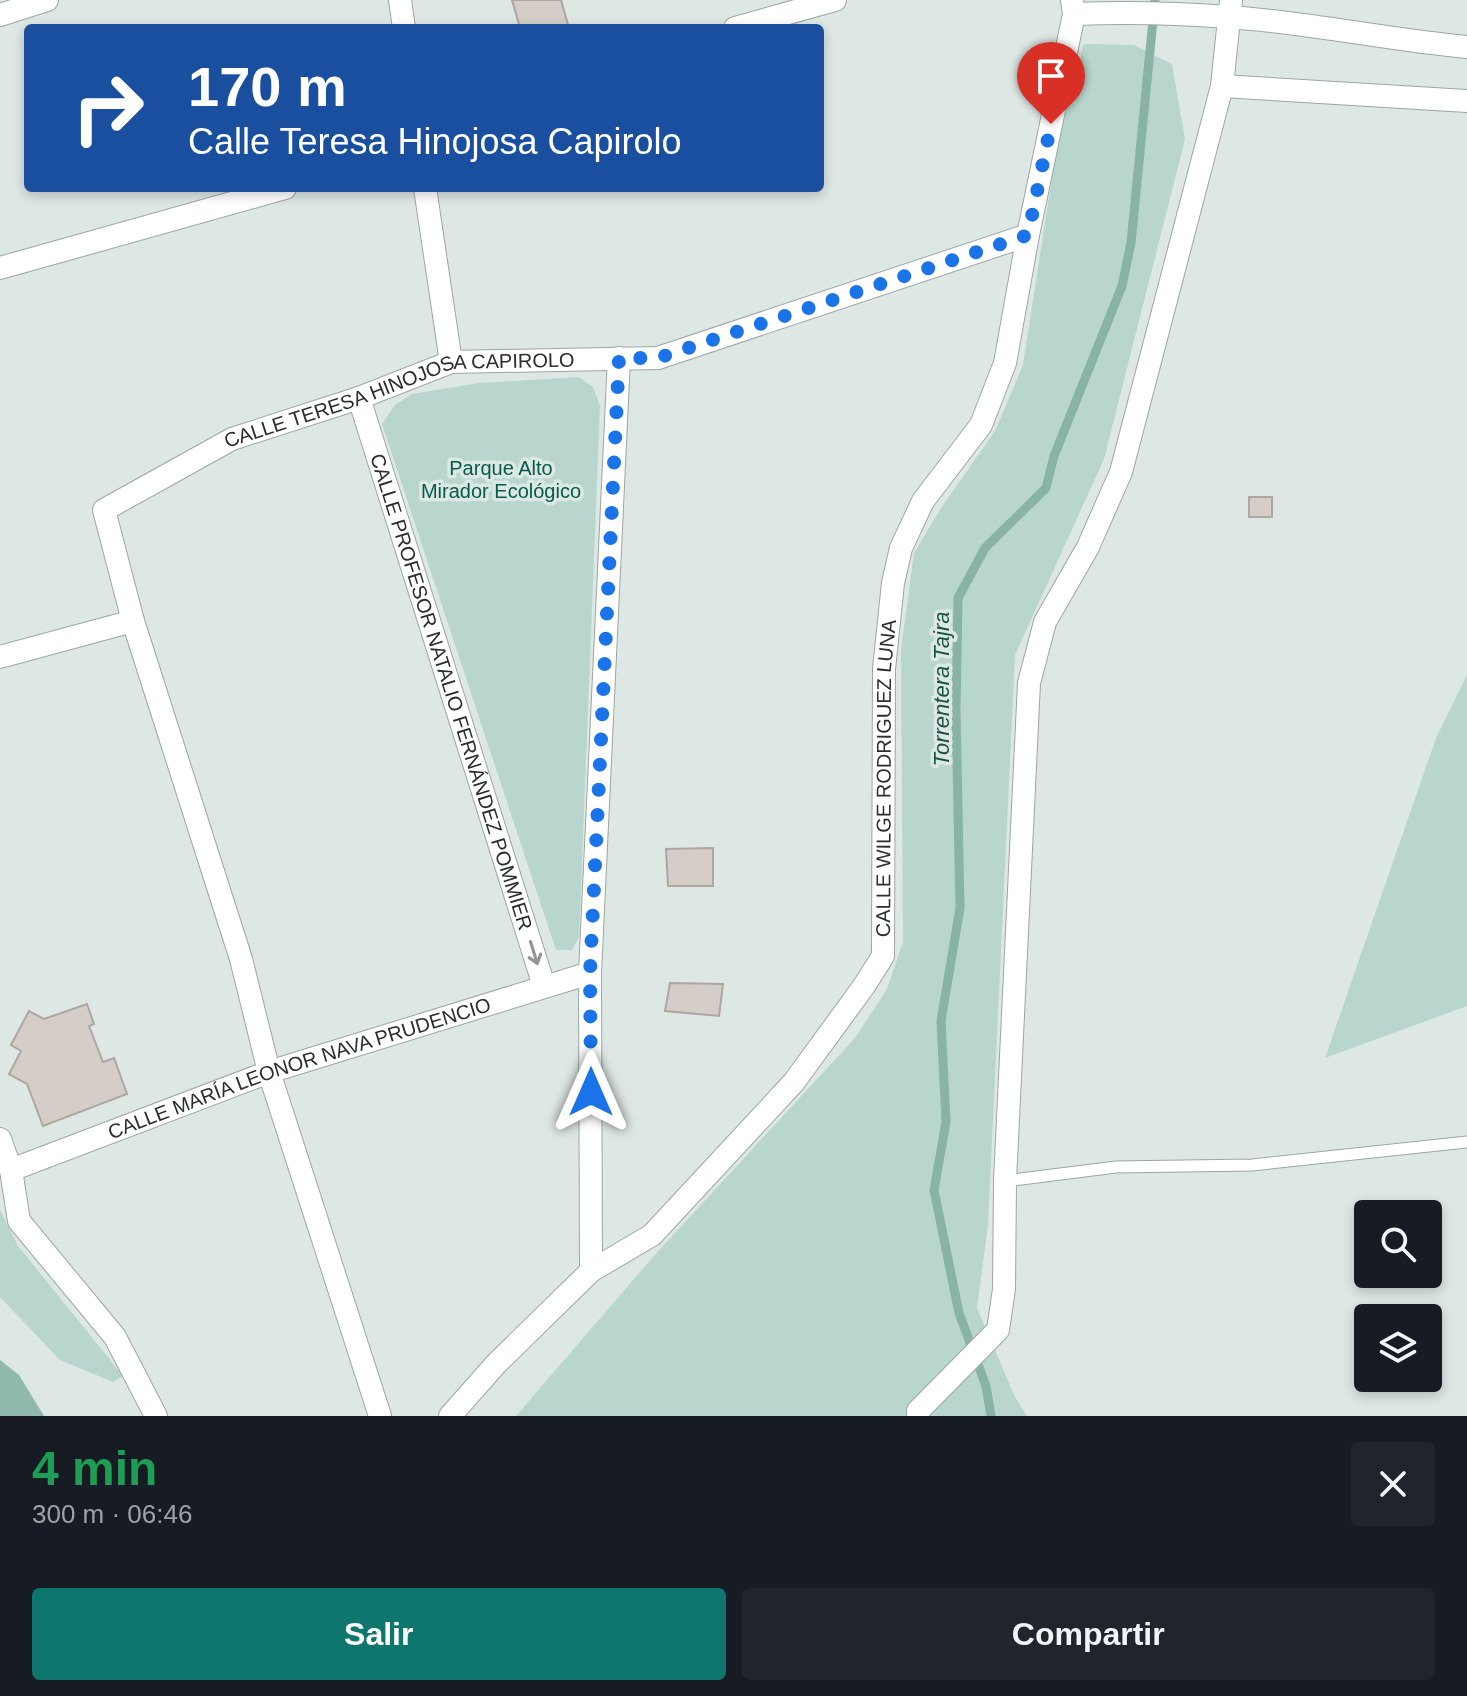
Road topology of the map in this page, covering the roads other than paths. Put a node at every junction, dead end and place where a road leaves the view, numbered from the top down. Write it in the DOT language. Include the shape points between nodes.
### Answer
graph roads {
  1 [pos="47,0"];
  2 [pos="400,0"];
  3 [pos="835,0"];
  4 [pos="1073,7"];
  5 [pos="1230,8"];
  6 [pos="0,15"];
  7 [pos="403,24"];
  8 [pos="749,24"];
  9 [pos="1467,47"];
  10 [pos="1222,86"];
  11 [pos="1467,101"];
  12 [pos="271,192"];
  13 [pos="426,192"];
  14 [pos="1028,235"];
  15 [pos="0,268"];
  16 [pos="619,358"];
  17 [pos="451,362"];
  18 [pos="359,398"];
  19 [pos="133,621"];
  20 [pos="0,657"];
  21 [pos="590,973"];
  22 [pos="544,986"];
  23 [pos="269,1072"];
  24 [pos="0,1139"];
  25 [pos="1467,1142"];
  26 [pos="11,1170"];
  27 [pos="1005,1181"];
  28 [pos="591,1271"];
  29 [pos="156,1416"];
  30 [pos="380,1416"];
  31 [pos="450,1416"];
  32 [pos="918,1416"];
  1 -- 6 [label="street"];
  2 -- 7 [label="street"];
  3 -- 8 [label="street"];
  4 -- 5 [label="street" via="1170,15"];
  4 -- 14 [label="street, CALLE WILGE RODRIGUEZ LUNA"];
  5 -- 9 [label="street"];
  5 -- 10 [label="street"];
  10 -- 11 [label="street"];
  10 -- 27 [label="street" via="1121,472 1088,547 1045,622 1029,683"];
  12 -- 15 [label="street"];
  13 -- 17 [label="street"];
  14 -- 16 [label="street, CALLE TERESA HINOJOSA CAPIROLO" via="658,358"];
  14 -- 28 [label="street, CALLE WILGE RODRIGUEZ LUNA" via="1005,363 981,425 923,501 901,548 893,583 884,669 883,956 794,1082 652,1235"];
  16 -- 17 [label="street, CALLE TERESA HINOJOSA CAPIROLO"];
  16 -- 21 [label="street"];
  17 -- 18 [label="street, CALLE TERESA HINOJOSA CAPIROLO"];
  18 -- 19 [label="street, CALLE TERESA HINOJOSA CAPIROLO" via="232,439 104,510"];
  18 -- 22 [label="street, CALLE PROFESOR NATALIO FERNÁNDEZ POMMIER, one-way"];
  19 -- 20 [label="street"];
  19 -- 23 [label="street" via="241,959"];
  21 -- 22 [label="street, CALLE MARÍA LEONOR NAVA PRUDENCIO"];
  21 -- 28 [label="street"];
  22 -- 23 [label="street, CALLE MARÍA LEONOR NAVA PRUDENCIO"];
  23 -- 26 [label="street, CALLE MARÍA LEONOR NAVA PRUDENCIO"];
  23 -- 30 [label="street"];
  24 -- 26 [label="street"];
  25 -- 27 [label="lane" via="1252,1165 1116,1167"];
  26 -- 29 [label="street" via="19,1221 115,1337"];
  27 -- 32 [label="street" via="1004,1289 998,1330"];
  28 -- 31 [label="street, CALLE WILGE RODRIGUEZ LUNA"];
}
